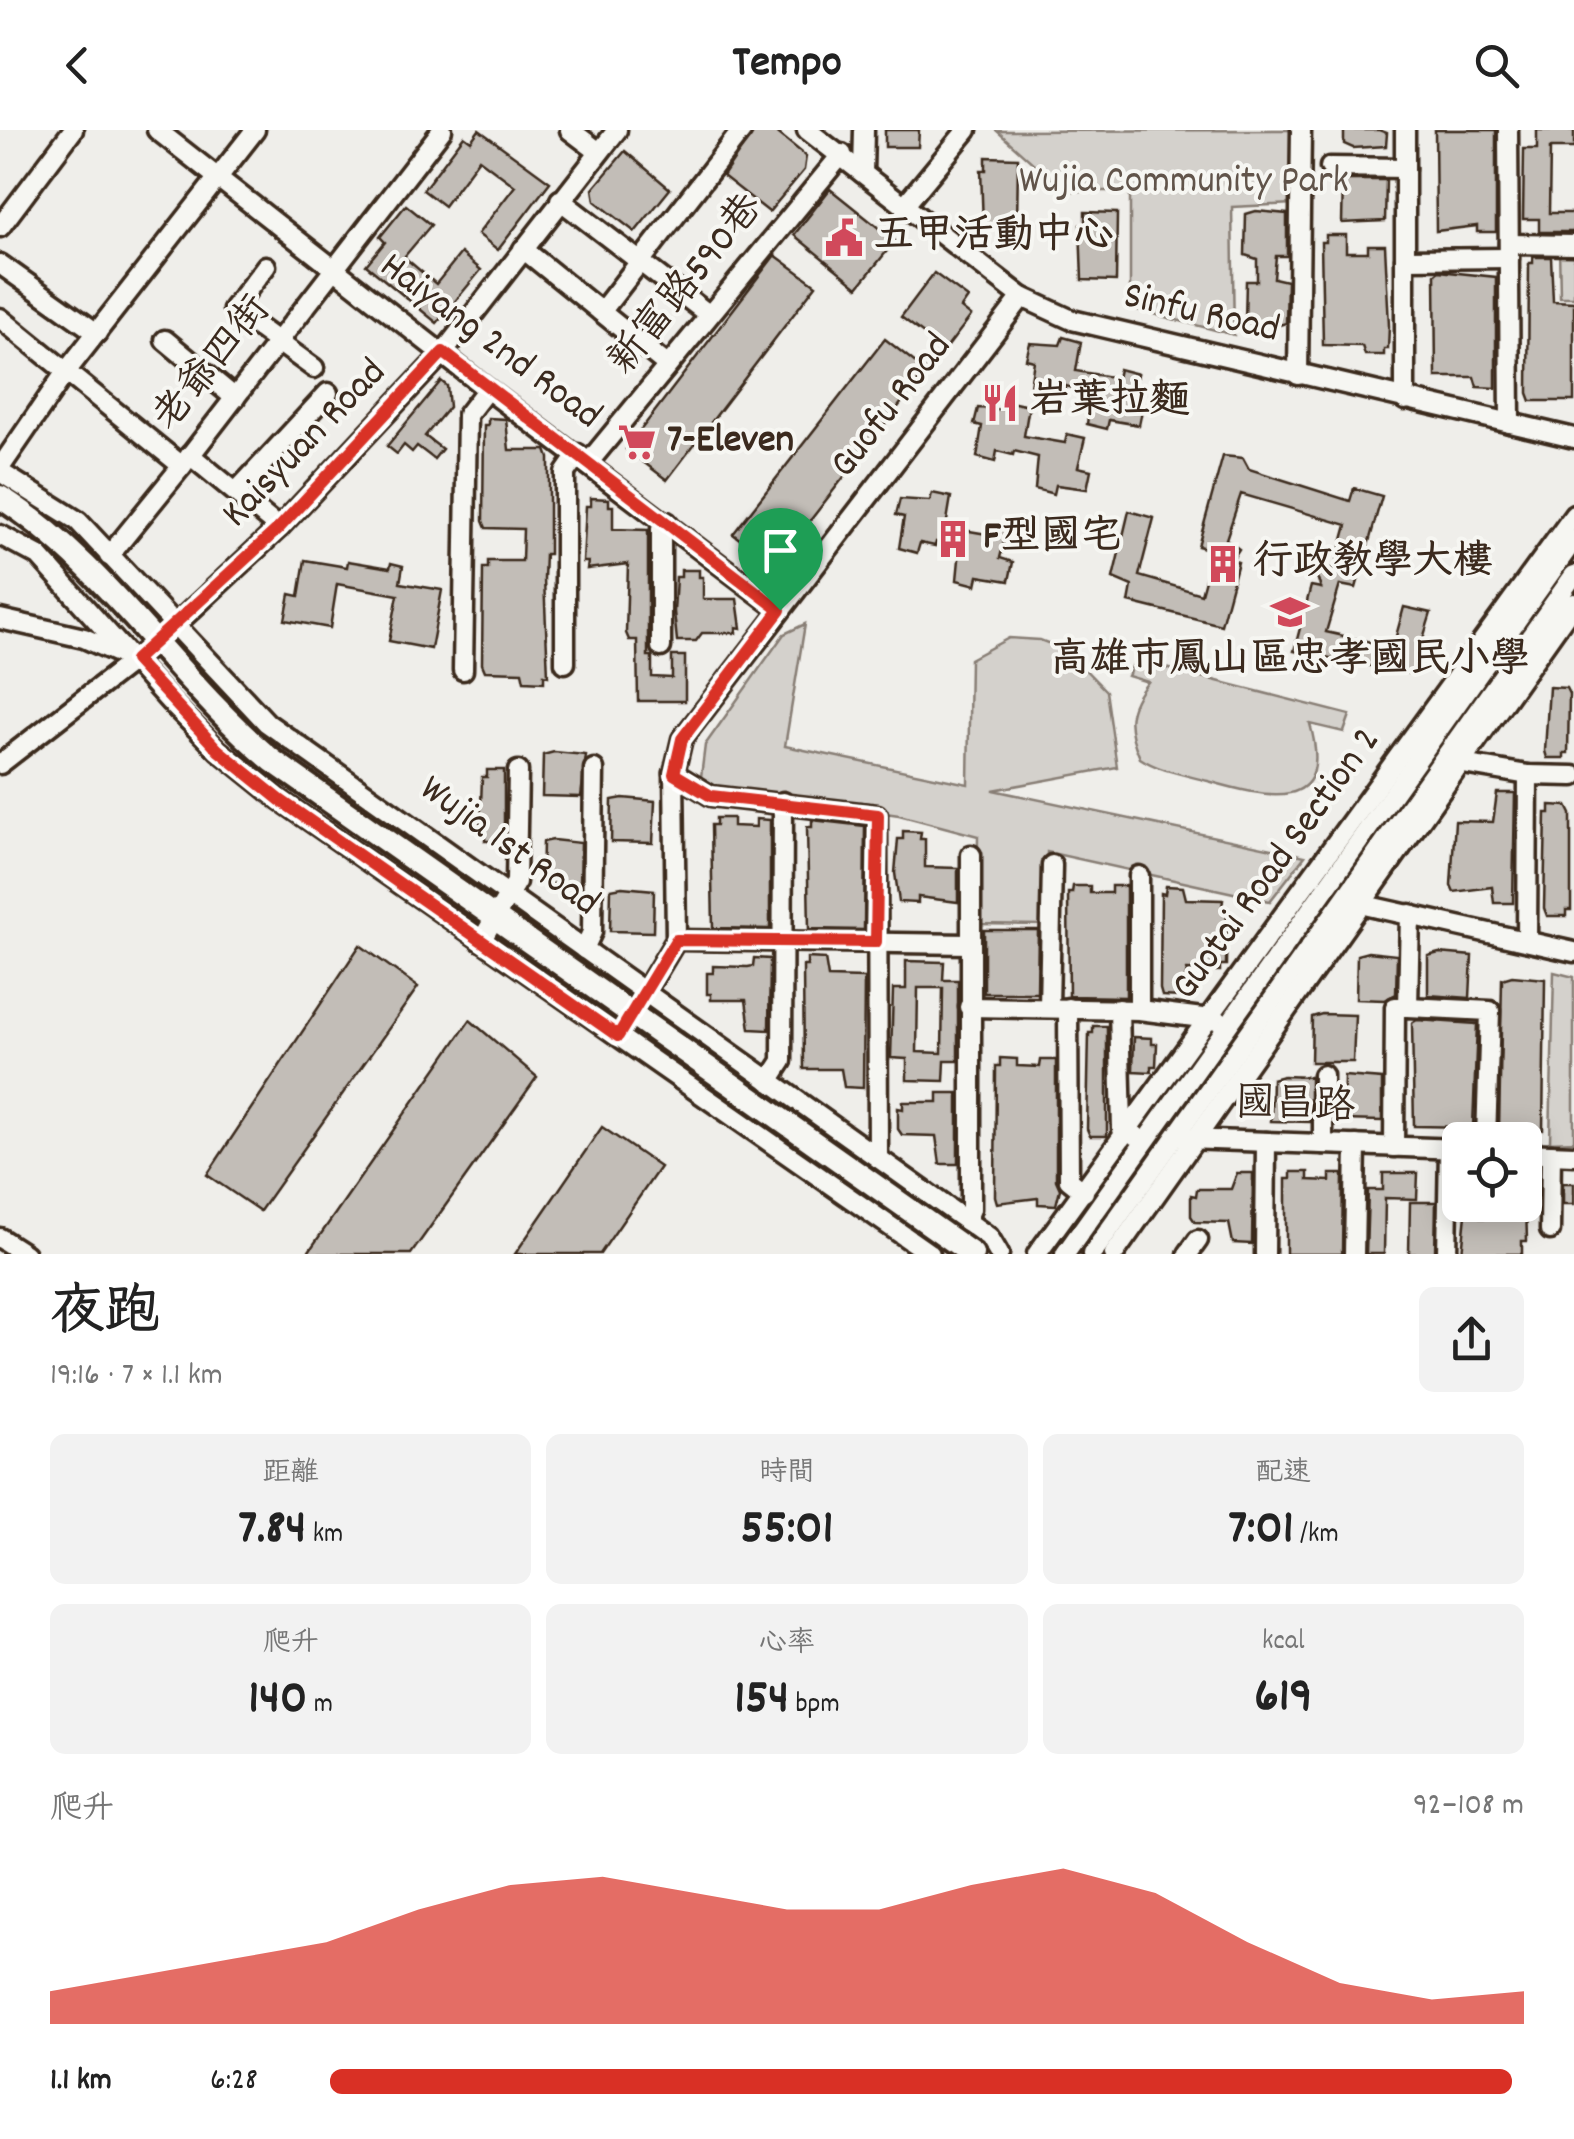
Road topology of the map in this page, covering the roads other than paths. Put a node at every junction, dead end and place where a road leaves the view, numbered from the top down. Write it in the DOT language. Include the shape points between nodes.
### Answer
graph roads {
  1 [pos="73,130"];
  2 [pos="157,130"];
  3 [pos="256,130"];
  4 [pos="442,130"];
  5 [pos="570,130"];
  6 [pos="617,130"];
  7 [pos="742,130"];
  8 [pos="806,130"];
  9 [pos="864,130"];
  10 [pos="967,130"];
  11 [pos="1301,130"];
  12 [pos="1405,130"];
  13 [pos="1508,130"];
  14 [pos="954,138"];
  15 [pos="599,152"];
  16 [pos="842,154"];
  17 [pos="1330,168"];
  18 [pos="1404,168"];
  19 [pos="863,173"];
  20 [pos="218,177"];
  21 [pos="560,200"];
  22 [pos="904,206"];
  23 [pos="2,221"];
  24 [pos="1574,246"];
  25 [pos="523,249"];
  26 [pos="1509,251"];
  27 [pos="1406,260"];
  28 [pos="639,261"];
  29 [pos="0,264"];
  30 [pos="266,266"];
  31 [pos="334,268"];
  32 [pos="1022,296"];
  33 [pos="601,312"];
  34 [pos="708,314"];
  35 [pos="0,318"];
  36 [pos="96,333"];
  37 [pos="165,340"];
  38 [pos="279,342"];
  39 [pos="443,352"];
  40 [pos="667,365"];
  41 [pos="314,368"];
  42 [pos="64,373"];
  43 [pos="1298,375"];
  44 [pos="487,390"];
  45 [pos="328,393"];
  46 [pos="235,398"];
  47 [pos="1404,400"];
  48 [pos="1510,424"];
  49 [pos="1574,438"];
  50 [pos="583,458"];
  51 [pos="186,460"];
  52 [pos="0,470"];
  53 [pos="236,492"];
  54 [pos="0,497"];
  55 [pos="1574,515"];
  56 [pos="667,522"];
  57 [pos="279,528"];
  58 [pos="0,535"];
  59 [pos="1574,540"];
  60 [pos="110,556"];
  61 [pos="1574,575"];
  62 [pos="1574,603"];
  63 [pos="780,610"];
  64 [pos="0,618"];
  65 [pos="174,626"];
  66 [pos="156,643"];
  67 [pos="661,646"];
  68 [pos="135,660"];
  69 [pos="564,664"];
  70 [pos="463,670"];
  71 [pos="1434,756"];
  72 [pos="0,764"];
  73 [pos="594,769"];
  74 [pos="518,770"];
  75 [pos="674,774"];
  76 [pos="1528,775"];
  77 [pos="1574,776"];
  78 [pos="358,787"];
  79 [pos="783,802"];
  80 [pos="342,809"];
  81 [pos="327,833"];
  82 [pos="971,855"];
  83 [pos="1052,865"];
  84 [pos="1139,876"];
  85 [pos="1301,893"];
  86 [pos="508,895"];
  87 [pos="1322,896"];
  88 [pos="1353,903"];
  89 [pos="1410,914"];
  90 [pos="495,917"];
  91 [pos="676,940"];
  92 [pos="482,941"];
  93 [pos="1526,941"];
  94 [pos="784,942"];
  95 [pos="876,942"];
  96 [pos="970,944"];
  97 [pos="584,949"];
  98 [pos="1574,952"];
  99 [pos="639,1002"];
  100 [pos="969,1006"];
  101 [pos="1408,1007"];
  102 [pos="1059,1008"];
  103 [pos="1119,1009"];
  104 [pos="1139,1010"];
  105 [pos="1209,1019"];
  106 [pos="1229,1022"];
  107 [pos="618,1036"];
  108 [pos="1249,1036"];
  109 [pos="1323,1075"];
  110 [pos="770,1081"];
  111 [pos="1487,1122"];
  112 [pos="1128,1134"];
  113 [pos="1147,1137"];
  114 [pos="1184,1139"];
  115 [pos="1266,1142"];
  116 [pos="1323,1144"];
  117 [pos="1356,1145"];
  118 [pos="1394,1146"];
  119 [pos="1442,1148"];
  120 [pos="1542,1153"];
  121 [pos="1551,1154"];
  122 [pos="1574,1155"];
  123 [pos="878,1158"];
  124 [pos="1084,1192"];
  125 [pos="966,1221"];
  126 [pos="1449,1222"];
  127 [pos="1550,1230"];
  128 [pos="0,1238"];
  129 [pos="25,1254"];
  130 [pos="930,1254"];
  131 [pos="972,1254"];
  132 [pos="999,1254"];
  133 [pos="1036,1254"];
  134 [pos="1065,1254"];
  135 [pos="1092,1254"];
  136 [pos="1114,1254"];
  137 [pos="1265,1254"];
  138 [pos="1354,1254"];
  139 [pos="1447,1254"];
  1 -- 23 [label="street"];
  2 -- 20 [label="street, Haiyang 2nd Road"];
  3 -- 20 [label="street"];
  4 -- 31 [label="street, 老爺四街"];
  5 -- 15 [label="street"];
  6 -- 15 [label="street, Kaisyuan Road"];
  7 -- 28 [label="street"];
  8 -- 16 [label="street, Sinfu Road"];
  9 -- 19 [label="street"];
  10 -- 14 [label="street"];
  11 -- 43 [label="street"];
  12 -- 18 [label="street"];
  13 -- 26 [label="street"];
  14 -- 22 [label="street"];
  15 -- 21 [label="street, Kaisyuan Road"];
  16 -- 19 [label="street, Sinfu Road"];
  16 -- 34 [label="street, 新富路590巷"];
  17 -- 18 [label="street"];
  18 -- 27 [label="street"];
  19 -- 22 [label="street, Sinfu Road"];
  20 -- 31 [label="street, Haiyang 2nd Road"];
  20 -- 36 [label="street"];
  21 -- 25 [label="street, Kaisyuan Road"];
  21 -- 28 [label="street"];
  22 -- 32 [label="street, Sinfu Road"];
  24 -- 26 [label="street"];
  25 -- 33 [label="street"];
  25 -- 39 [label="street, Kaisyuan Road"];
  26 -- 27 [label="street"];
  26 -- 48 [label="street"];
  27 -- 47 [label="street"];
  28 -- 33 [label="street"];
  28 -- 34 [label="street"];
  29 -- 36 [label="street"];
  30 -- 38 [label="street" via="233,309"];
  31 -- 38 [label="street, 老爺四街"];
  31 -- 39 [label="street, Haiyang 2nd Road"];
  32 -- 43 [label="street, Sinfu Road" via="1072,320"];
  32 -- 63 [label="street, Guofu Road"];
  33 -- 40 [label="street"];
  34 -- 40 [label="street, 新富路590巷"];
  35 -- 42 [label="street, 老爺四街"];
  36 -- 42 [label="street"];
  37 -- 46 [label="street"];
  38 -- 41 [label="street"];
  38 -- 46 [label="street, 老爺四街"];
  39 -- 44 [label="street, Haiyang 2nd Road"];
  39 -- 57 [label="street, Kaisyuan Road"];
  40 -- 50 [label="street, 新富路590巷"];
  42 -- 51 [label="street, 老爺四街"];
  42 -- 52 [label="street"];
  43 -- 47 [label="street, Sinfu Road"];
  44 -- 50 [label="street, Haiyang 2nd Road"];
  44 -- 70 [label="street" via="467,415"];
  45 -- 53 [label="street"];
  46 -- 51 [label="street, 老爺四街"];
  47 -- 48 [label="street, Sinfu Road"];
  48 -- 49 [label="street, Sinfu Road"];
  50 -- 56 [label="street, Haiyang 2nd Road"];
  50 -- 69 [label="street" via="565,473"];
  51 -- 53 [label="street"];
  51 -- 60 [label="street"];
  52 -- 60 [label="street, Wujia 1st Road" via="65,511"];
  53 -- 57 [label="street"];
  54 -- 66 [label="main road, Wujia 1st Road" via="47,528"];
  55 -- 71 [label="street, Guotai Road Section 2"];
  56 -- 63 [label="street, Haiyang 2nd Road"];
  56 -- 67 [label="street" via="661,529"];
  57 -- 65 [label="street, Kaisyuan Road"];
  58 -- 68 [label="street" via="39,556"];
  59 -- 71 [label="street, Guotai Road Section 2"];
  60 -- 65 [label="street, Wujia 1st Road"];
  61 -- 71 [label="street, Guotai Road Section 2"];
  62 -- 71 [label="street, Guotai Road Section 2"];
  63 -- 75 [label="street, Guofu Road" via="687,733"];
  64 -- 68 [label="street" via="84,638"];
  65 -- 66 [label="street, Kaisyuan Road"];
  65 -- 78 [label="street, Wujia 1st Road" via="267,723"];
  66 -- 68 [label="street, Kaisyuan Road"];
  66 -- 80 [label="main road, Wujia 1st Road" via="236,731"];
  68 -- 72 [label="street, Kaisyuan Road"];
  68 -- 81 [label="street" via="218,750"];
  71 -- 76 [label="street"];
  71 -- 85 [label="street, Guotai Road Section 2"];
  71 -- 87 [label="street, Guotai Road Section 2"];
  71 -- 88 [label="street, Guotai Road Section 2"];
  73 -- 97 [label="street" via="592,932"];
  74 -- 86 [label="street" via="516,882"];
  75 -- 79 [label="street" via="711,796"];
  75 -- 91 [label="street, Guofu Road"];
  76 -- 77 [label="street"];
  76 -- 93 [label="street"];
  78 -- 80 [label="street"];
  78 -- 86 [label="street, Wujia 1st Road"];
  79 -- 94 [label="street"];
  79 -- 95 [label="street" via="878,815"];
  80 -- 81 [label="street"];
  80 -- 90 [label="main road, Wujia 1st Road"];
  81 -- 92 [label="street"];
  82 -- 96 [label="street"];
  83 -- 102 [label="street"];
  84 -- 104 [label="street"];
  85 -- 87 [label="street"];
  85 -- 105 [label="street, Guotai Road Section 2"];
  86 -- 90 [label="street"];
  86 -- 97 [label="street, Wujia 1st Road"];
  87 -- 88 [label="street"];
  87 -- 106 [label="street, Guotai Road Section 2"];
  88 -- 89 [label="street"];
  88 -- 108 [label="street, Guotai Road Section 2"];
  88 -- 114 [label="street, Guotai Road Section 2"];
  89 -- 93 [label="street"];
  89 -- 101 [label="street"];
  90 -- 92 [label="street"];
  90 -- 99 [label="main road, Wujia 1st Road"];
  91 -- 94 [label="street"];
  91 -- 99 [label="street"];
  92 -- 107 [label="street"];
  93 -- 98 [label="street"];
  94 -- 95 [label="street"];
  94 -- 110 [label="street" via="782,1061"];
  95 -- 96 [label="street"];
  95 -- 123 [label="street"];
  96 -- 100 [label="street"];
  97 -- 99 [label="street, Wujia 1st Road"];
  99 -- 107 [label="street"];
  99 -- 110 [label="street, Wujia 1st Road"];
  99 -- 131 [label="main road, Wujia 1st Road"];
  100 -- 102 [label="street"];
  100 -- 125 [label="street"];
  101 -- 111 [label="street" via="1490,1010"];
  101 -- 118 [label="street" via="1395,1007"];
  102 -- 103 [label="street"];
  102 -- 124 [label="street" via="1069,1180"];
  103 -- 104 [label="street"];
  103 -- 112 [label="street" via="1122,1128"];
  104 -- 105 [label="street"];
  105 -- 106 [label="street"];
  105 -- 112 [label="street, Guotai Road Section 2"];
  106 -- 108 [label="street"];
  106 -- 113 [label="street, Guotai Road Section 2"];
  107 -- 130 [label="street"];
  108 -- 114 [label="street, Guotai Road Section 2"];
  109 -- 116 [label="street"];
  110 -- 123 [label="street, Wujia 1st Road"];
  112 -- 113 [label="street, 國昌路"];
  112 -- 124 [label="street, Guotai Road Section 2"];
  113 -- 114 [label="street, 國昌路"];
  113 -- 134 [label="street, Guotai Road Section 2"];
  114 -- 115 [label="street, 國昌路"];
  114 -- 135 [label="street, Guotai Road Section 2"];
  114 -- 136 [label="street, Guotai Road Section 2"];
  115 -- 116 [label="street, 國昌路"];
  115 -- 137 [label="street"];
  116 -- 117 [label="street, 國昌路"];
  117 -- 118 [label="street, 國昌路"];
  117 -- 138 [label="street"];
  118 -- 119 [label="street, 國昌路"];
  120 -- 121 [label="street"];
  121 -- 122 [label="street"];
  121 -- 127 [label="street"];
  123 -- 125 [label="street, Wujia 1st Road"];
  124 -- 133 [label="street, Guotai Road Section 2"];
  125 -- 132 [label="street, Wujia 1st Road"];
  126 -- 139 [label="street"];
  128 -- 129 [label="street"];
}
